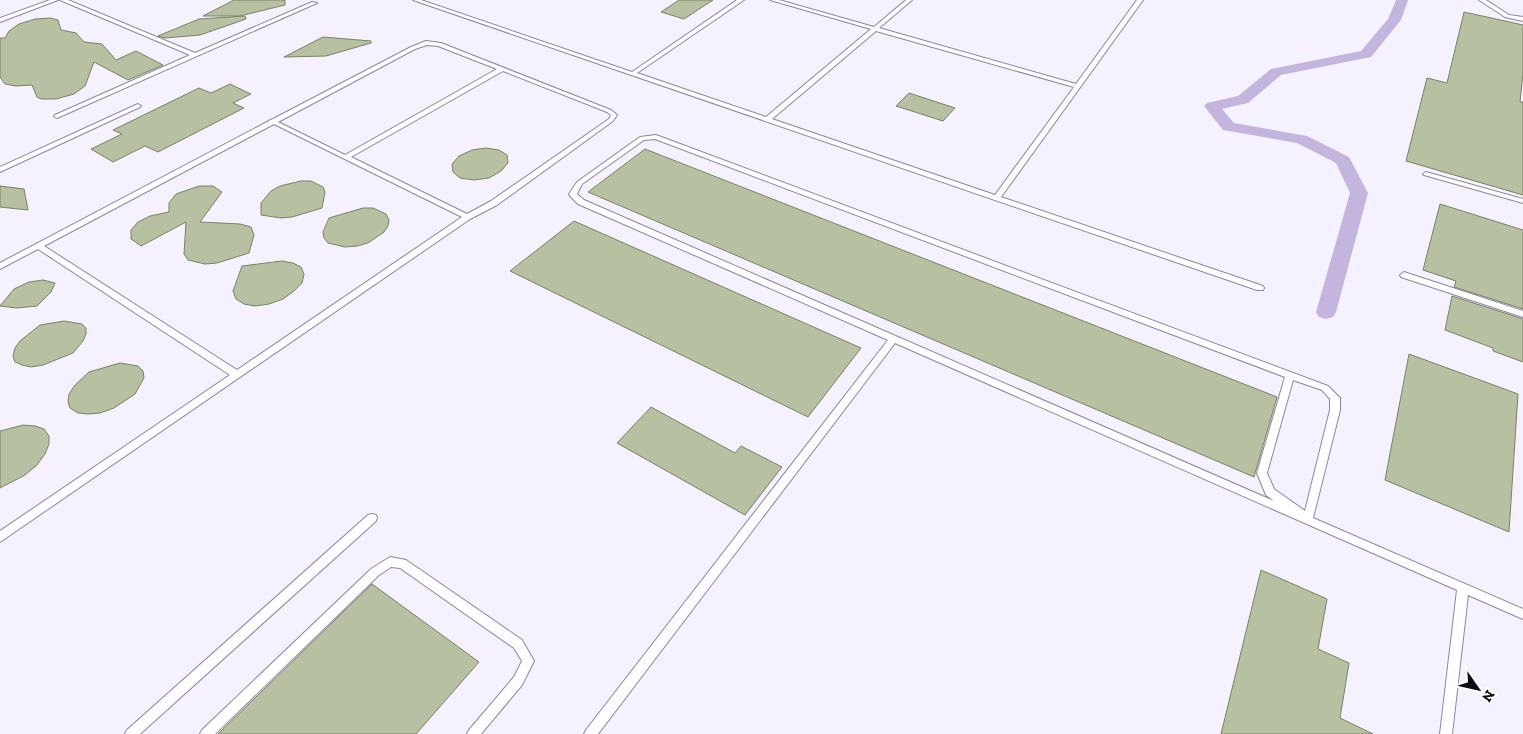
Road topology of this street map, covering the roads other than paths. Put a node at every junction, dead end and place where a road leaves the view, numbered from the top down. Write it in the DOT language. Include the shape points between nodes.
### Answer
graph roads {
  1 [pos="55,0"];
  2 [pos="63,0"];
  3 [pos="416,0"];
  4 [pos="740,0"];
  5 [pos="773,0"];
  6 [pos="909,0"];
  7 [pos="1140,0"];
  8 [pos="1482,0"];
  9 [pos="314,3"];
  10 [pos="1523,19"];
  11 [pos="0,20"];
  12 [pos="875,28"];
  13 [pos="194,55"];
  14 [pos="502,69"];
  15 [pos="632,74"];
  16 [pos="1078,86"];
  17 [pos="138,106"];
  18 [pos="57,116"];
  19 [pos="767,120"];
  20 [pos="272,121"];
  21 [pos="346,157"];
  22 [pos="0,170"];
  23 [pos="1426,174"];
  24 [pos="997,198"];
  25 [pos="1523,201"];
  26 [pos="467,217"];
  27 [pos="38,246"];
  28 [pos="0,266"];
  29 [pos="1404,275"];
  30 [pos="1260,288"];
  31 [pos="1523,314"];
  32 [pos="894,338"];
  33 [pos="237,374"];
  34 [pos="1290,375"];
  35 [pos="372,518"];
  36 [pos="1308,519"];
  37 [pos="0,537"];
  38 [pos="1463,587"];
  39 [pos="1523,614"];
  40 [pos="131,734"];
  41 [pos="206,734"];
  42 [pos="474,734"];
  43 [pos="590,734"];
  44 [pos="1446,734"];
  1 -- 11 [label="lane"];
  2 -- 13 [label="lane"];
  3 -- 15 [label="lane"];
  4 -- 15 [label="lane"];
  5 -- 12 [label="lane"];
  6 -- 12 [label="lane"];
  7 -- 16 [label="lane"];
  8 -- 10 [label="lane" via="1507,16"];
  9 -- 13 [label="lane"];
  12 -- 16 [label="lane"];
  12 -- 19 [label="lane"];
  13 -- 18 [label="lane"];
  14 -- 20 [label="lane" via="439,44 426,43"];
  14 -- 21 [label="lane"];
  14 -- 26 [label="lane" via="614,115 494,203"];
  15 -- 19 [label="lane"];
  16 -- 24 [label="lane"];
  17 -- 22 [label="lane"];
  19 -- 24 [label="lane"];
  20 -- 21 [label="lane"];
  20 -- 27 [label="lane"];
  21 -- 26 [label="lane"];
  23 -- 25 [label="lane"];
  24 -- 30 [label="lane"];
  26 -- 33 [label="lane"];
  27 -- 28 [label="lane"];
  27 -- 33 [label="lane"];
  29 -- 31 [label="lane"];
  32 -- 34 [label="lane" via="581,202 573,194 579,183 642,138 656,138"];
  32 -- 36 [label="lane"];
  32 -- 43 [label="lane"];
  33 -- 37 [label="lane"];
  34 -- 36 [label="lane" via="1262,473 1270,492"];
  34 -- 36 [label="lane" via="1325,388 1336,398 1336,410"];
  35 -- 40 [label="lane"];
  36 -- 38 [label="lane"];
  38 -- 39 [label="lane"];
  38 -- 44 [label="lane"];
  41 -- 42 [label="lane" via="375,572 390,562 402,563 518,644 528,661 518,681"];
}
